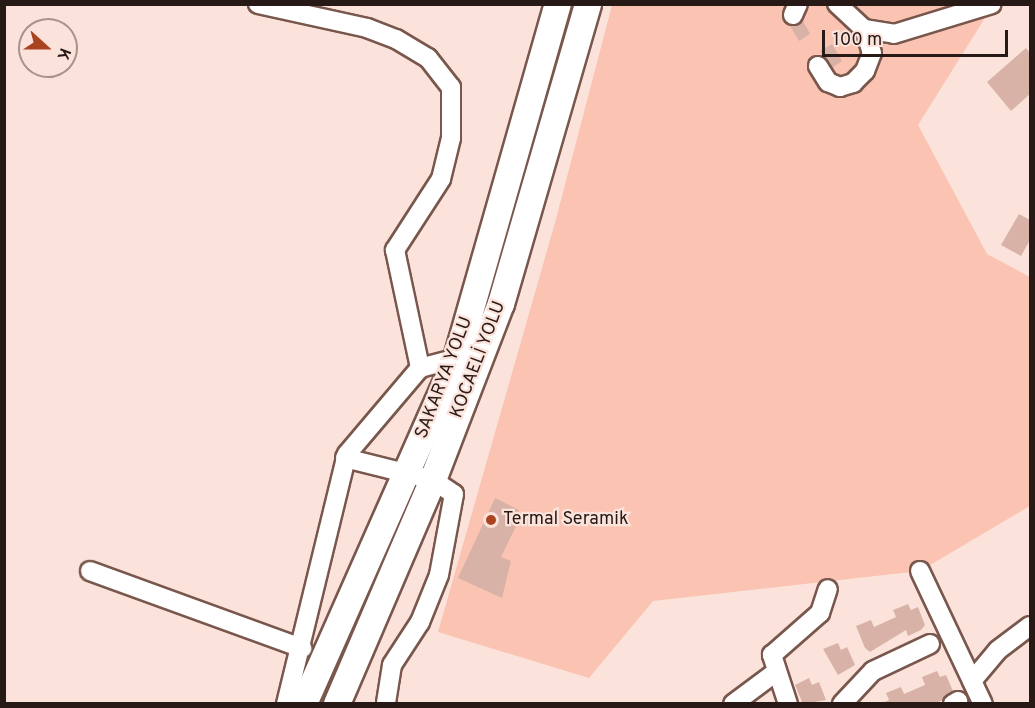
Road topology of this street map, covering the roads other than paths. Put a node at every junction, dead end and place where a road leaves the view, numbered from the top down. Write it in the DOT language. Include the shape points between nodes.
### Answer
graph roads {
  1 [pos="258,4"];
  2 [pos="558,4"];
  3 [pos="588,4"];
  4 [pos="837,4"];
  5 [pos="992,4"];
  6 [pos="864,29"];
  7 [pos="818,66"];
  8 [pos="457,358"];
  9 [pos="420,368"];
  10 [pos="345,458"];
  11 [pos="408,472"];
  12 [pos="432,480"];
  13 [pos="90,571"];
  14 [pos="920,571"];
  15 [pos="828,590"];
  16 [pos="1030,626"];
  17 [pos="930,644"];
  18 [pos="302,648"];
  19 [pos="776,672"];
  20 [pos="972,681"];
  21 [pos="286,704"];
  22 [pos="304,704"];
  23 [pos="337,704"];
  24 [pos="386,704"];
  25 [pos="734,704"];
  26 [pos="788,704"];
  27 [pos="842,704"];
  28 [pos="983,704"];
  1 -- 9 [label="street" via="367,28 396,39 428,57 451,87 451,138 441,178 395,250"];
  2 -- 8 [label="highway, SAKARYA YOLU"];
  3 -- 12 [label="highway, KOCAELİ YOLU" via="501,304"];
  4 -- 6 [label="street"];
  5 -- 6 [label="street" via="894,34"];
  6 -- 7 [label="street" via="872,53 865,72 853,83 840,87 828,82"];
  8 -- 9 [label="street"];
  8 -- 11 [label="highway, SAKARYA YOLU"];
  9 -- 10 [label="street" via="367,426"];
  10 -- 11 [label="street"];
  10 -- 18 [label="street"];
  11 -- 12 [label="street"];
  11 -- 22 [label="highway, SAKARYA YOLU"];
  12 -- 23 [label="highway, KOCAELİ YOLU"];
  12 -- 24 [label="street" via="454,494 439,575 420,622 392,665"];
  13 -- 18 [label="street"];
  14 -- 20 [label="street"];
  15 -- 19 [label="street" via="820,613 772,655"];
  16 -- 20 [label="street" via="998,650"];
  17 -- 27 [label="street" via="873,671"];
  18 -- 21 [label="street"];
  19 -- 25 [label="street"];
  19 -- 26 [label="street"];
  20 -- 28 [label="street"];
}
